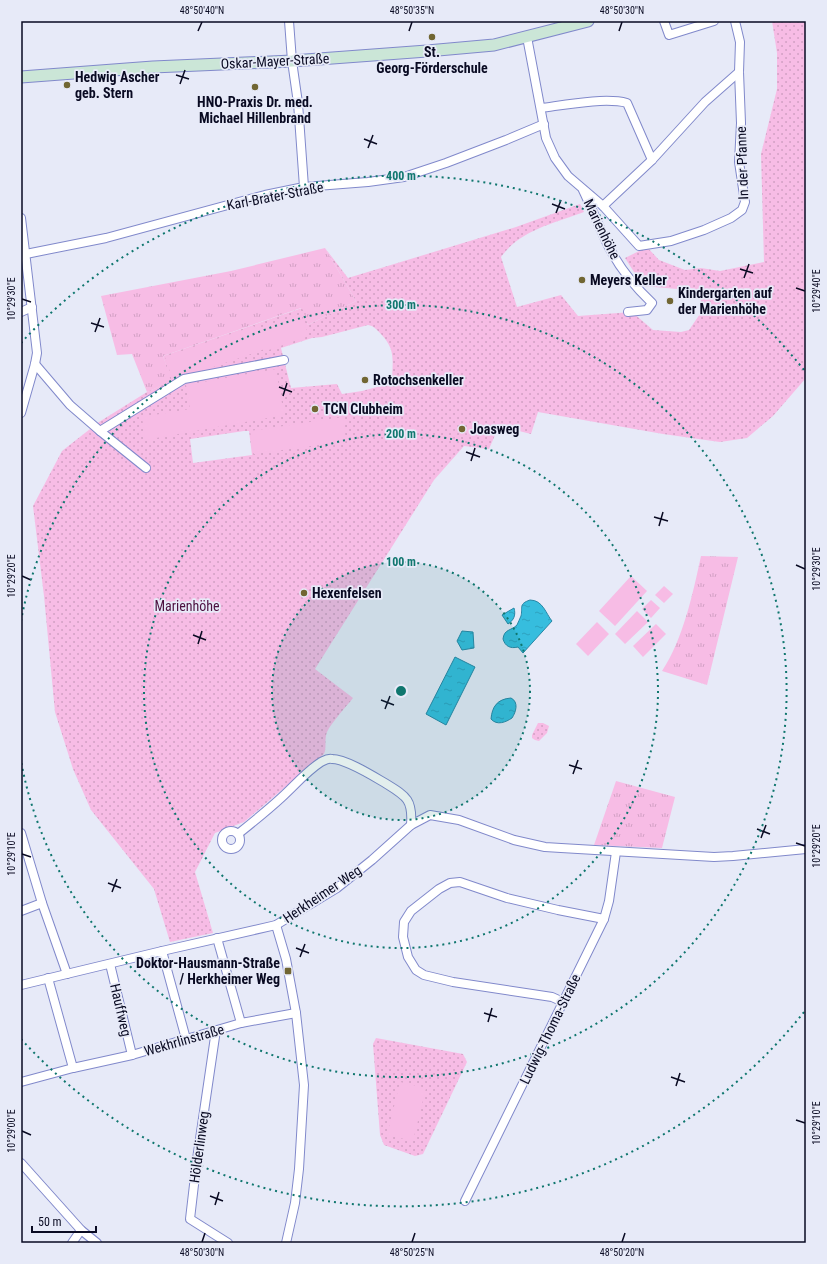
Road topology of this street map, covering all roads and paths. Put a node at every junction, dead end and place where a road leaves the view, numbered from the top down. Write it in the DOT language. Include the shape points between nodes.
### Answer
graph roads {
  1 [pos="289,21"];
  2 [pos="588,21"];
  3 [pos="664,21"];
  4 [pos="714,21"];
  5 [pos="735,21"];
  6 [pos="527,37"];
  7 [pos="292,61"];
  8 [pos="739,72"];
  9 [pos="21,77"];
  10 [pos="541,108"];
  11 [pos="544,124"];
  12 [pos="652,160"];
  13 [pos="304,187"];
  14 [pos="582,188"];
  15 [pos="603,206"];
  16 [pos="21,218"];
  17 [pos="22,236"];
  18 [pos="26,254"];
  19 [pos="32,307"];
  20 [pos="21,312"];
  21 [pos="628,312"];
  22 [pos="284,360"];
  23 [pos="35,364"];
  24 [pos="21,413"];
  25 [pos="100,431"];
  26 [pos="146,468"];
  27 [pos="411,825"];
  28 [pos="21,833"];
  29 [pos="238,834"];
  30 [pos="806,849"];
  31 [pos="616,852"];
  32 [pos="42,903"];
  33 [pos="21,911"];
  34 [pos="604,919"];
  35 [pos="276,925"];
  36 [pos="217,938"];
  37 [pos="162,951"];
  38 [pos="110,964"];
  39 [pos="67,974"];
  40 [pos="48,978"];
  41 [pos="21,985"];
  42 [pos="563,1002"];
  43 [pos="296,1013"];
  44 [pos="241,1023"];
  45 [pos="216,1030"];
  46 [pos="186,1039"];
  47 [pos="132,1055"];
  48 [pos="73,1068"];
  49 [pos="21,1082"];
  50 [pos="21,1163"];
  51 [pos="465,1201"];
  52 [pos="81,1230"];
  53 [pos="72,1243"];
  54 [pos="96,1243"];
  55 [pos="228,1243"];
  56 [pos="286,1243"];
  1 -- 7 [label="street"];
  2 -- 6 [label="main road, Oskar-Mayer-Straße"];
  3 -- 4 [label="street" via="669,35"];
  5 -- 8 [label="street, In der Pfanne" via="740,42"];
  6 -- 7 [label="main road, Oskar-Mayer-Straße" via="494,45"];
  6 -- 10 [label="street, In der Pfanne"];
  7 -- 9 [label="main road, Oskar-Mayer-Straße"];
  7 -- 13 [label="street"];
  8 -- 12 [label="street" via="705,102"];
  8 -- 15 [label="street, In der Pfanne" via="739,162 745,202 742,210 704,230 671,241 639,246"];
  10 -- 11 [label="street, In der Pfanne"];
  10 -- 12 [label="street" via="579,103 627,103"];
  11 -- 13 [label="street, Karl-Brater-Straße" via="446,163 404,176 368,182"];
  11 -- 14 [label="street, In der Pfanne" via="546,138 555,158 568,176"];
  12 -- 15 [label="street"];
  13 -- 18 [label="street, Karl-Brater-Straße" via="106,238"];
  14 -- 15 [label="street, In der Pfanne"];
  14 -- 21 [label="street, Marienhöhe" via="606,243 624,272 652,303 647,310"];
  16 -- 17 [label="street"];
  17 -- 18 [label="street"];
  18 -- 19 [label="street"];
  19 -- 20 [label="street"];
  19 -- 23 [label="street" via="37,353"];
  22 -- 25 [label="street" via="184,379"];
  23 -- 24 [label="street"];
  23 -- 25 [label="street" via="70,405"];
  25 -- 26 [label="street"];
  27 -- 29 [label="street" via="410,802 401,793 360,769 332,758 313,768"];
  27 -- 31 [label="street, Herkheimer Weg" via="430,815 444,816 514,840 545,847"];
  27 -- 35 [label="street, Herkheimer Weg" via="337,888"];
  28 -- 32 [label="street"];
  30 -- 31 [label="street, Herkheimer Weg" via="714,857"];
  31 -- 34 [label="street, Ludwig-Thoma-Straße"];
  32 -- 33 [label="street"];
  32 -- 39 [label="street"];
  34 -- 42 [label="street, Ludwig-Thoma-Straße"];
  34 -- 42 [label="street" via="507,898 460,882 450,883 438,889 411,911 404,922 403,937 408,957 416,970 424,975 552,997"];
  35 -- 36 [label="street, Herkheimer Weg"];
  35 -- 43 [label="street"];
  36 -- 37 [label="street, Herkheimer Weg"];
  36 -- 44 [label="street"];
  37 -- 38 [label="street, Herkheimer Weg"];
  37 -- 46 [label="street"];
  38 -- 39 [label="street, Herkheimer Weg"];
  38 -- 47 [label="street, Hauffweg"];
  39 -- 40 [label="street, Herkheimer Weg"];
  40 -- 41 [label="street, Herkheimer Weg"];
  40 -- 48 [label="street"];
  42 -- 51 [label="street, Ludwig-Thoma-Straße"];
  43 -- 44 [label="street, Wekhrlinstraße"];
  43 -- 56 [label="street" via="304,1085 299,1169"];
  44 -- 45 [label="street, Wekhrlinstraße"];
  45 -- 46 [label="street, Wekhrlinstraße"];
  45 -- 55 [label="street, Hölderlinweg" via="190,1219"];
  46 -- 47 [label="street, Wekhrlinstraße"];
  47 -- 48 [label="street, Wekhrlinstraße"];
  48 -- 49 [label="street, Wekhrlinstraße"];
  50 -- 52 [label="street"];
  52 -- 53 [label="street"];
  52 -- 54 [label="street"];
}
